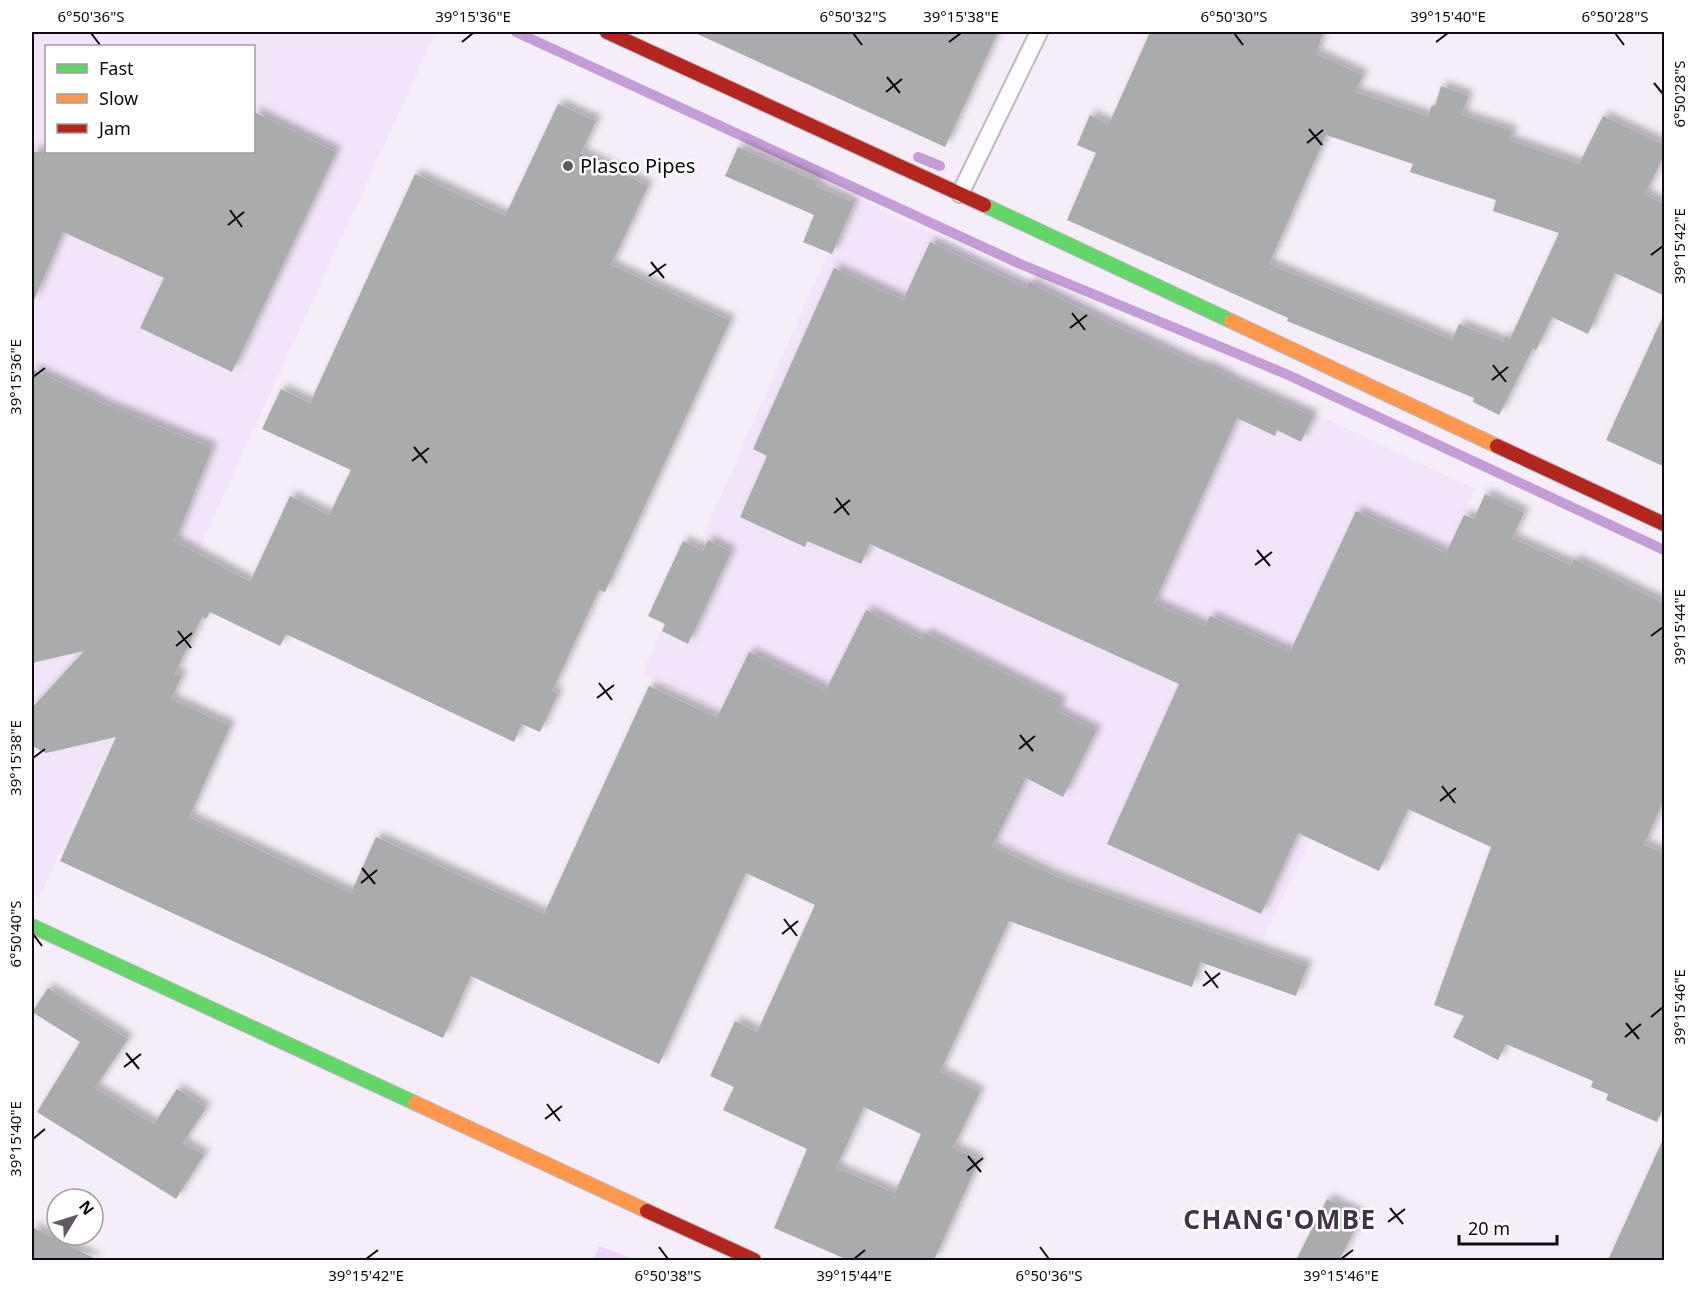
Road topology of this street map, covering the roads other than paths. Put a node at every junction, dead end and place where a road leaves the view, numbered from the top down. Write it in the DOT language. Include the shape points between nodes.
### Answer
graph roads {
  1 [pos="607,32"];
  2 [pos="1039,32"];
  3 [pos="960,194"];
  4 [pos="1665,525"];
  5 [pos="32,926"];
  6 [pos="754,1260"];
  1 -- 3 [label="street"];
  2 -- 3 [label="lane"];
  3 -- 4 [label="street"];
  5 -- 6 [label="street"];
}
